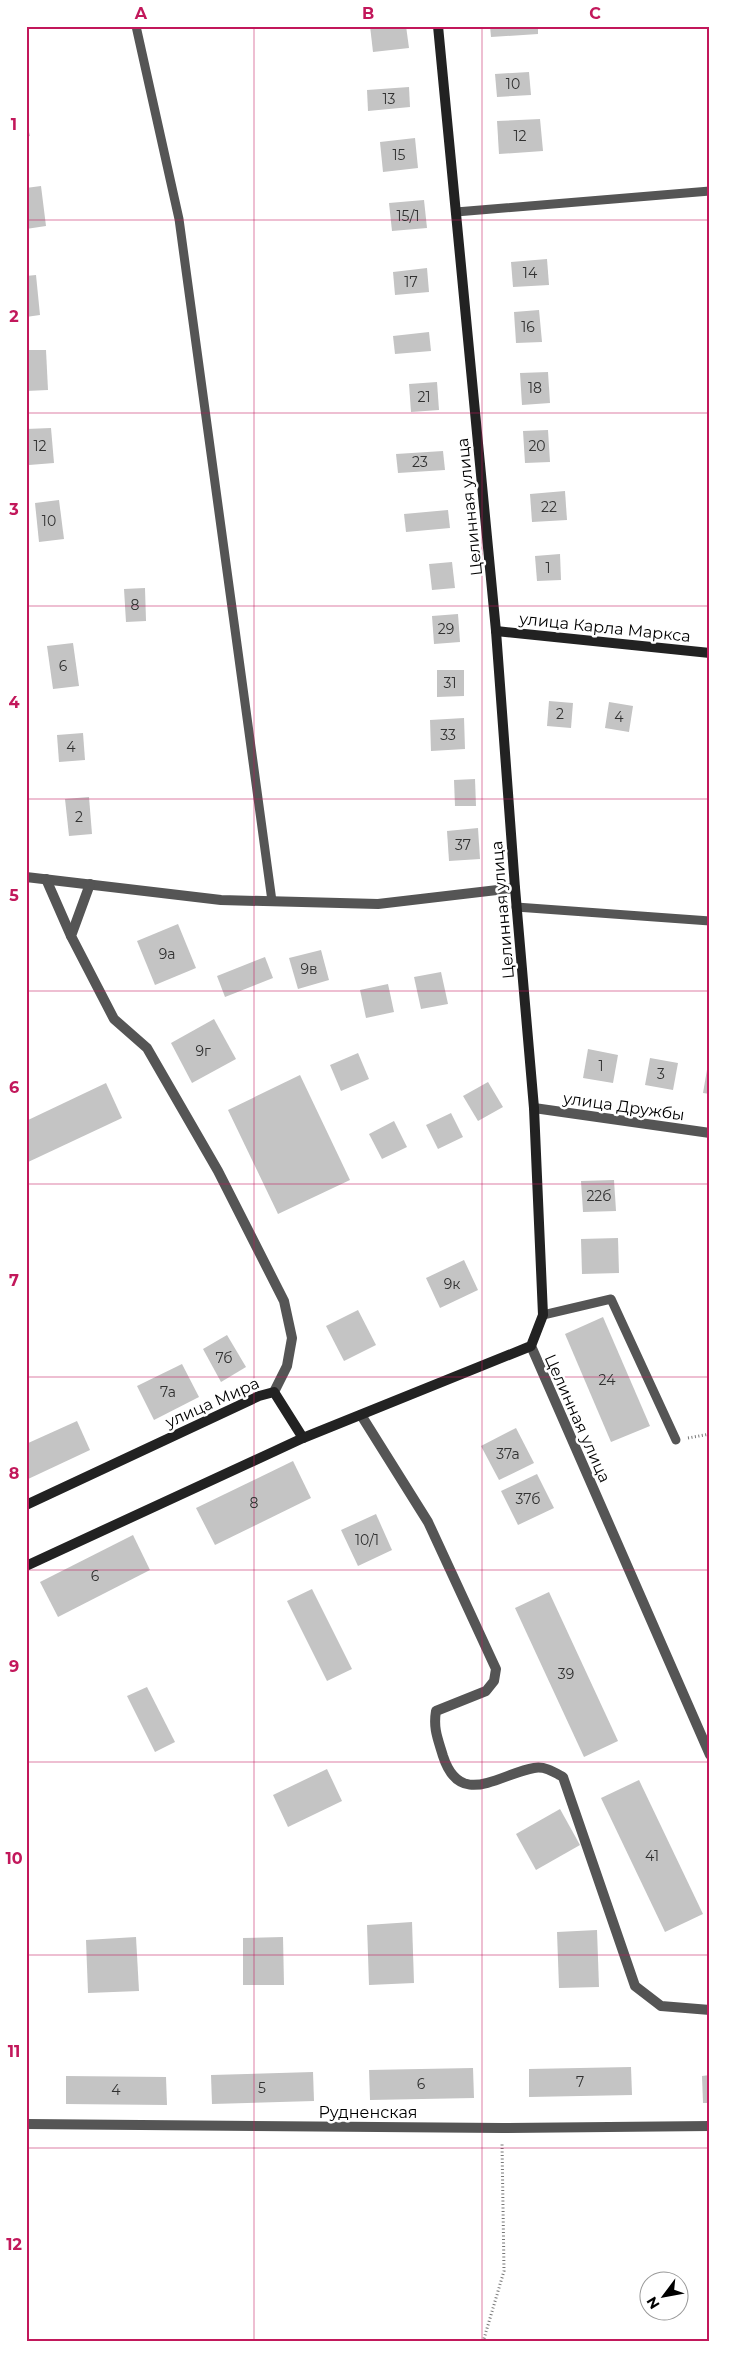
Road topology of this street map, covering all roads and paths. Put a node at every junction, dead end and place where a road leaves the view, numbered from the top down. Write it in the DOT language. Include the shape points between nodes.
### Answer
graph roads {
  1 [pos="136,26"];
  2 [pos="438,26"];
  3 [pos="710,191"];
  4 [pos="456,212"];
  5 [pos="496,631"];
  6 [pos="710,653"];
  7 [pos="26,877"];
  8 [pos="46,879"];
  9 [pos="90,884"];
  10 [pos="514,888"];
  11 [pos="272,901"];
  12 [pos="516,907"];
  13 [pos="710,921"];
  14 [pos="71,936"];
  15 [pos="534,1108"];
  16 [pos="710,1134"];
  17 [pos="543,1315"];
  18 [pos="531,1346"];
  19 [pos="274,1392"];
  20 [pos="361,1415"];
  21 [pos="710,1434"];
  22 [pos="303,1438"];
  23 [pos="676,1440"];
  24 [pos="26,1505"];
  25 [pos="26,1566"];
  26 [pos="710,1755"];
  27 [pos="710,2010"];
  28 [pos="26,2124"];
  29 [pos="710,2126"];
  30 [pos="502,2128"];
  31 [pos="483,2342"];
  1 -- 11 [label="lane" via="179,219"];
  2 -- 4 [label="street, Целинная улица"];
  3 -- 4 [label="lane"];
  4 -- 5 [label="street, Целинная улица"];
  5 -- 6 [label="street, улица Карла Маркса"];
  5 -- 10 [label="street, Целинная улица"];
  7 -- 8 [label="street"];
  8 -- 9 [label="street"];
  8 -- 14 [label="street"];
  9 -- 11 [label="street" via="221,900"];
  9 -- 14 [label="street"];
  10 -- 11 [label="street" via="378,904"];
  10 -- 12 [label="street, Целинная улица"];
  12 -- 13 [label="lane"];
  12 -- 15 [label="street, Целинная улица"];
  14 -- 19 [label="street" via="114,1019 147,1048 218,1171 284,1301 292,1338 287,1366"];
  15 -- 16 [label="street, улица Дружбы"];
  15 -- 17 [label="street, Целинная улица"];
  17 -- 18 [label="street, Целинная улица"];
  17 -- 23 [label="lane" via="610,1299"];
  18 -- 20 [label="street"];
  18 -- 26 [label="street, Целинная улица"];
  19 -- 22 [label="street, улица Мира"];
  19 -- 24 [label="street, улица Мира" via="258,1396"];
  20 -- 22 [label="street"];
  20 -- 27 [label="street" via="428,1522 496,1669 494,1681 486,1691 436,1711 434,1726 448,1772 464,1783 476,1786 535,1768 548,1768 563,1776 635,1986 661,2006"];
  21 -- 23 [label="path"];
  22 -- 25 [label="street"];
  28 -- 30 [label="street, Рудненская"];
  29 -- 30 [label="street, Рудненская"];
  30 -- 31 [label="path" via="504,2272"];
}
